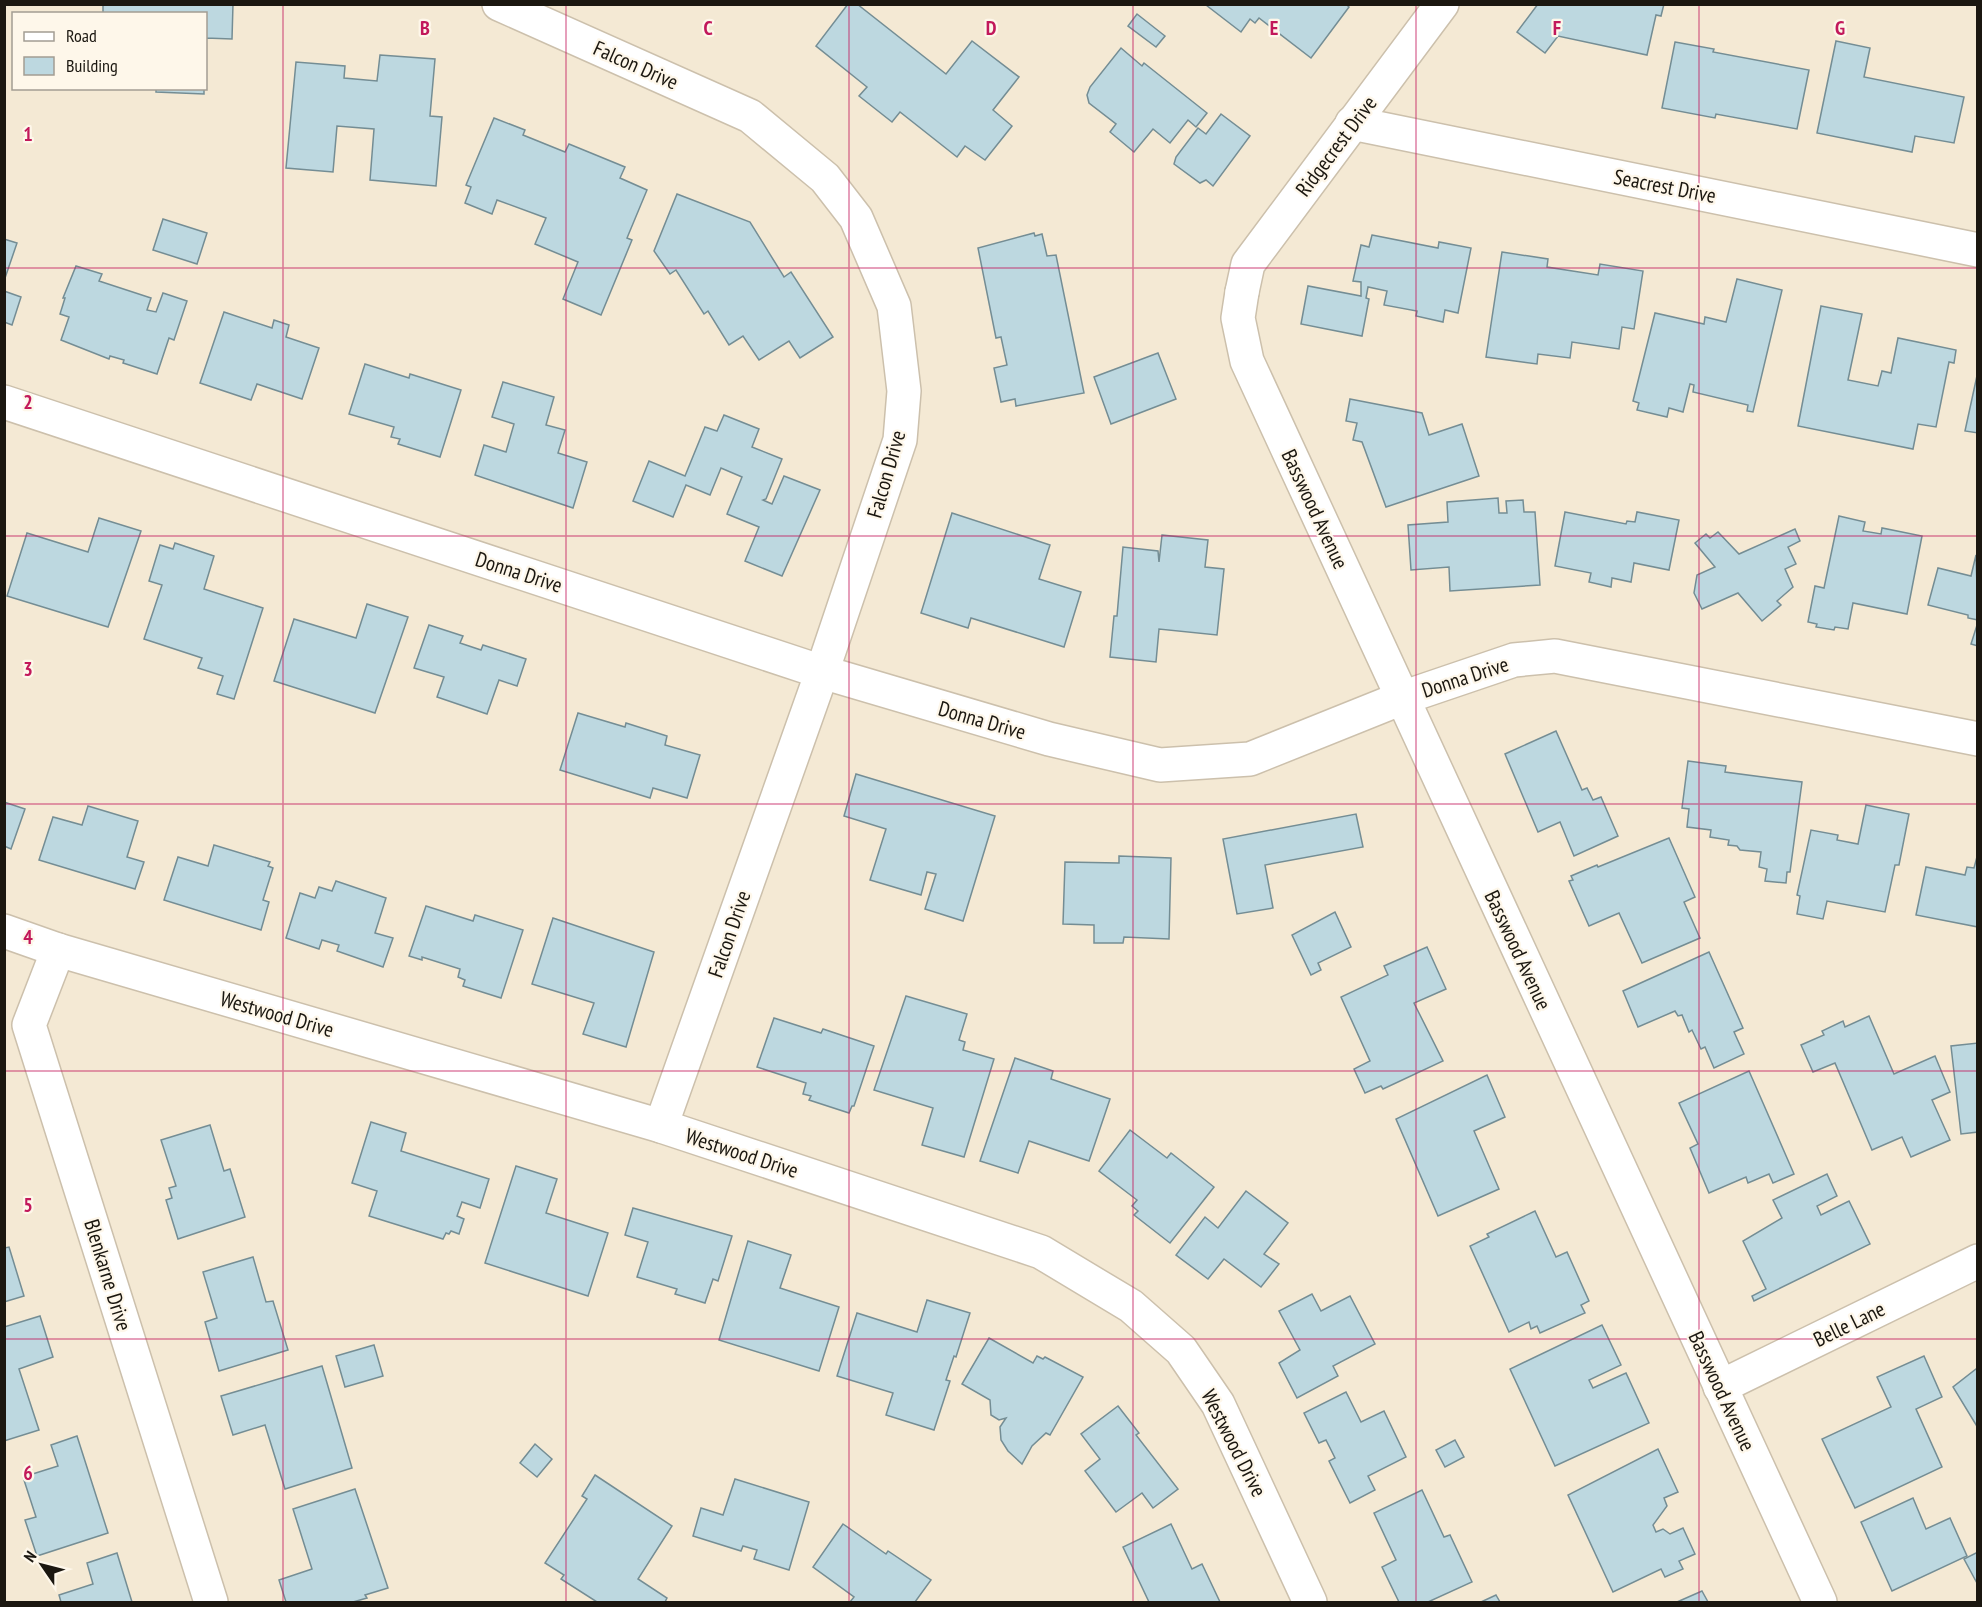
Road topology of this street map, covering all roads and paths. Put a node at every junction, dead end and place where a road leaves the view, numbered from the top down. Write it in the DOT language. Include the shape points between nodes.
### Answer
graph roads {
  1 [pos="499,4"];
  2 [pos="1442,4"];
  3 [pos="1352,123"];
  4 [pos="1977,250"];
  5 [pos="1242,292"];
  6 [pos="4,402"];
  7 [pos="822,672"];
  8 [pos="1402,698"];
  9 [pos="1977,739"];
  10 [pos="4,931"];
  11 [pos="58,950"];
  12 [pos="661,1126"];
  13 [pos="1977,1262"];
  14 [pos="1720,1388"];
  15 [pos="211,1602"];
  16 [pos="1310,1602"];
  17 [pos="1820,1602"];
  1 -- 7 [label="street, Falcon Drive" via="750,116 825,178 856,218 894,306 904,391 900,440"];
  2 -- 3 [label="street, Ridgecrest Drive"];
  3 -- 4 [label="street, Seacrest Drive"];
  3 -- 5 [label="street, Ridgecrest Drive" via="1248,264"];
  5 -- 8 [label="street, Basswood Avenue" via="1238,318 1247,361"];
  6 -- 7 [label="street, Donna Drive"];
  7 -- 8 [label="street, Donna Drive" via="1049,740 1160,765 1250,759"];
  7 -- 12 [label="street, Falcon Drive"];
  8 -- 9 [label="street, Donna Drive" via="1514,660 1555,656"];
  8 -- 14 [label="street, Basswood Avenue"];
  10 -- 11 [label="street, Westwood Drive"];
  11 -- 12 [label="street, Westwood Drive"];
  11 -- 15 [label="street, Blenkarne Drive" via="29,1025"];
  12 -- 16 [label="street, Westwood Drive" via="1041,1252 1131,1306 1181,1350 1218,1404"];
  13 -- 14 [label="street, Belle Lane"];
  14 -- 17 [label="street, Basswood Avenue"];
}
